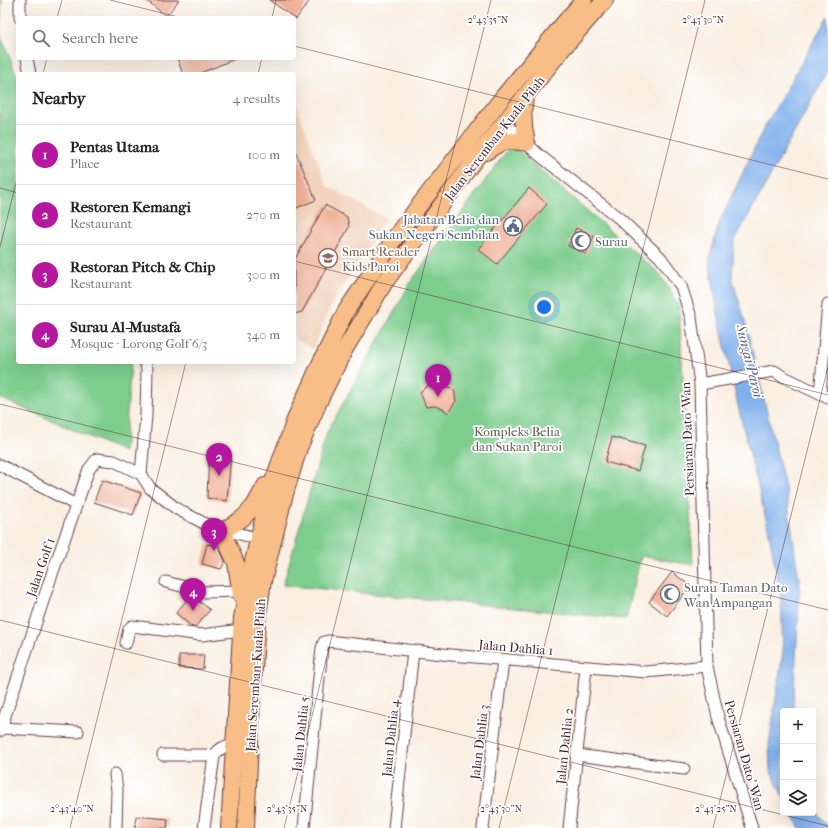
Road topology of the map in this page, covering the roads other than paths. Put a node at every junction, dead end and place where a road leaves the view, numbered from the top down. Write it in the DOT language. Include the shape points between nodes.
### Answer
graph roads {
  1 [pos="20,0"];
  2 [pos="584,0"];
  3 [pos="606,0"];
  4 [pos="20,16"];
  5 [pos="27,60"];
  6 [pos="30,72"];
  7 [pos="525,97"];
  8 [pos="504,123"];
  9 [pos="481,127"];
  10 [pos="526,144"];
  11 [pos="473,162"];
  12 [pos="828,304"];
  13 [pos="146,364"];
  14 [pos="700,384"];
  15 [pos="824,396"];
  16 [pos="292,428"];
  17 [pos="0,466"];
  18 [pos="141,474"];
  19 [pos="76,505"];
  20 [pos="217,529"];
  21 [pos="265,540"];
  22 [pos="166,582"];
  23 [pos="240,591"];
  24 [pos="242,624"];
  25 [pos="324,642"];
  26 [pos="126,643"];
  27 [pos="413,651"];
  28 [pos="254,660"];
  29 [pos="503,660"];
  30 [pos="707,666"];
  31 [pos="586,668"];
  32 [pos="4,705"];
  33 [pos="236,707"];
  34 [pos="1,729"];
  35 [pos="78,732"];
  36 [pos="234,744"];
  37 [pos="163,755"];
  38 [pos="577,755"];
  39 [pos="214,756"];
  40 [pos="684,769"];
  41 [pos="115,774"];
  42 [pos="116,828"];
  43 [pos="204,828"];
  44 [pos="229,828"];
  45 [pos="246,828"];
  46 [pos="304,828"];
  47 [pos="394,828"];
  48 [pos="483,828"];
  49 [pos="569,828"];
  50 [pos="752,828"];
  1 -- 4 [label="street"];
  2 -- 9 [label="highway, Jalan Seremban-Kuala Pilah"];
  3 -- 7 [label="highway, Jalan Seremban-Kuala Pilah" via="564,47"];
  5 -- 6 [label="street"];
  7 -- 8 [label="highway, Jalan Seremban-Kuala Pilah"];
  7 -- 10 [label="highway" via="522,120"];
  8 -- 9 [label="highway" via="496,120"];
  8 -- 10 [label="street, Persiaran Dato' Wan"];
  8 -- 11 [label="highway, Jalan Seremban-Kuala Pilah"];
  9 -- 16 [label="highway, Jalan Seremban-Kuala Pilah" via="401,228 346,312"];
  10 -- 11 [label="highway" via="504,141"];
  10 -- 14 [label="street, Persiaran Dato' Wan" via="620,219 661,258 681,286 691,317"];
  11 -- 21 [label="highway, Jalan Seremban-Kuala Pilah" via="385,282 345,349 299,448 285,494"];
  12 -- 15 [label="street"];
  13 -- 18 [label="street" via="146,415"];
  14 -- 15 [label="street" via="774,371"];
  14 -- 30 [label="street, Persiaran Dato' Wan"];
  16 -- 20 [label="highway" via="254,506 243,518"];
  16 -- 21 [label="highway, Jalan Seremban-Kuala Pilah" via="270,490"];
  17 -- 19 [label="street"];
  18 -- 19 [label="street, Jalan Golf 1" via="114,461 97,459 89,469"];
  18 -- 20 [label="street" via="150,488 177,509"];
  19 -- 32 [label="street, Jalan Golf 1"];
  20 -- 21 [label="street"];
  20 -- 23 [label="highway" via="236,563"];
  21 -- 24 [label="highway, Jalan Seremban-Kuala Pilah" via="248,578"];
  21 -- 28 [label="highway, Jalan Seremban-Kuala Pilah"];
  22 -- 23 [label="street" via="204,592"];
  23 -- 24 [label="highway"];
  24 -- 26 [label="street" via="202,635 132,626"];
  24 -- 33 [label="highway, Jalan Seremban-Kuala Pilah"];
  25 -- 27 [label="street, Jalan Dahlia 1"];
  25 -- 46 [label="street, Jalan Dahlia 5"];
  27 -- 29 [label="street, Jalan Dahlia 1"];
  27 -- 47 [label="street, Jalan Dahlia 4"];
  28 -- 33 [label="highway" via="247,662 243,698 241,704"];
  28 -- 45 [label="highway, Jalan Seremban-Kuala Pilah"];
  29 -- 31 [label="street, Jalan Dahlia 1"];
  29 -- 48 [label="street, Jalan Dahlia 3"];
  30 -- 31 [label="street, Jalan Dahlia 1" via="646,672"];
  30 -- 50 [label="street, Persiaran Dato' Wan" via="718,716"];
  31 -- 38 [label="street, Jalan Dahlia 2"];
  32 -- 34 [label="street, Jalan Golf 1"];
  33 -- 36 [label="highway, Jalan Seremban-Kuala Pilah"];
  34 -- 35 [label="street"];
  36 -- 39 [label="street" via="224,746"];
  36 -- 44 [label="highway, Jalan Seremban-Kuala Pilah"];
  37 -- 39 [label="street"];
  38 -- 40 [label="street"];
  38 -- 49 [label="street, Jalan Dahlia 2"];
  39 -- 43 [label="street"];
  41 -- 42 [label="street"];
}
